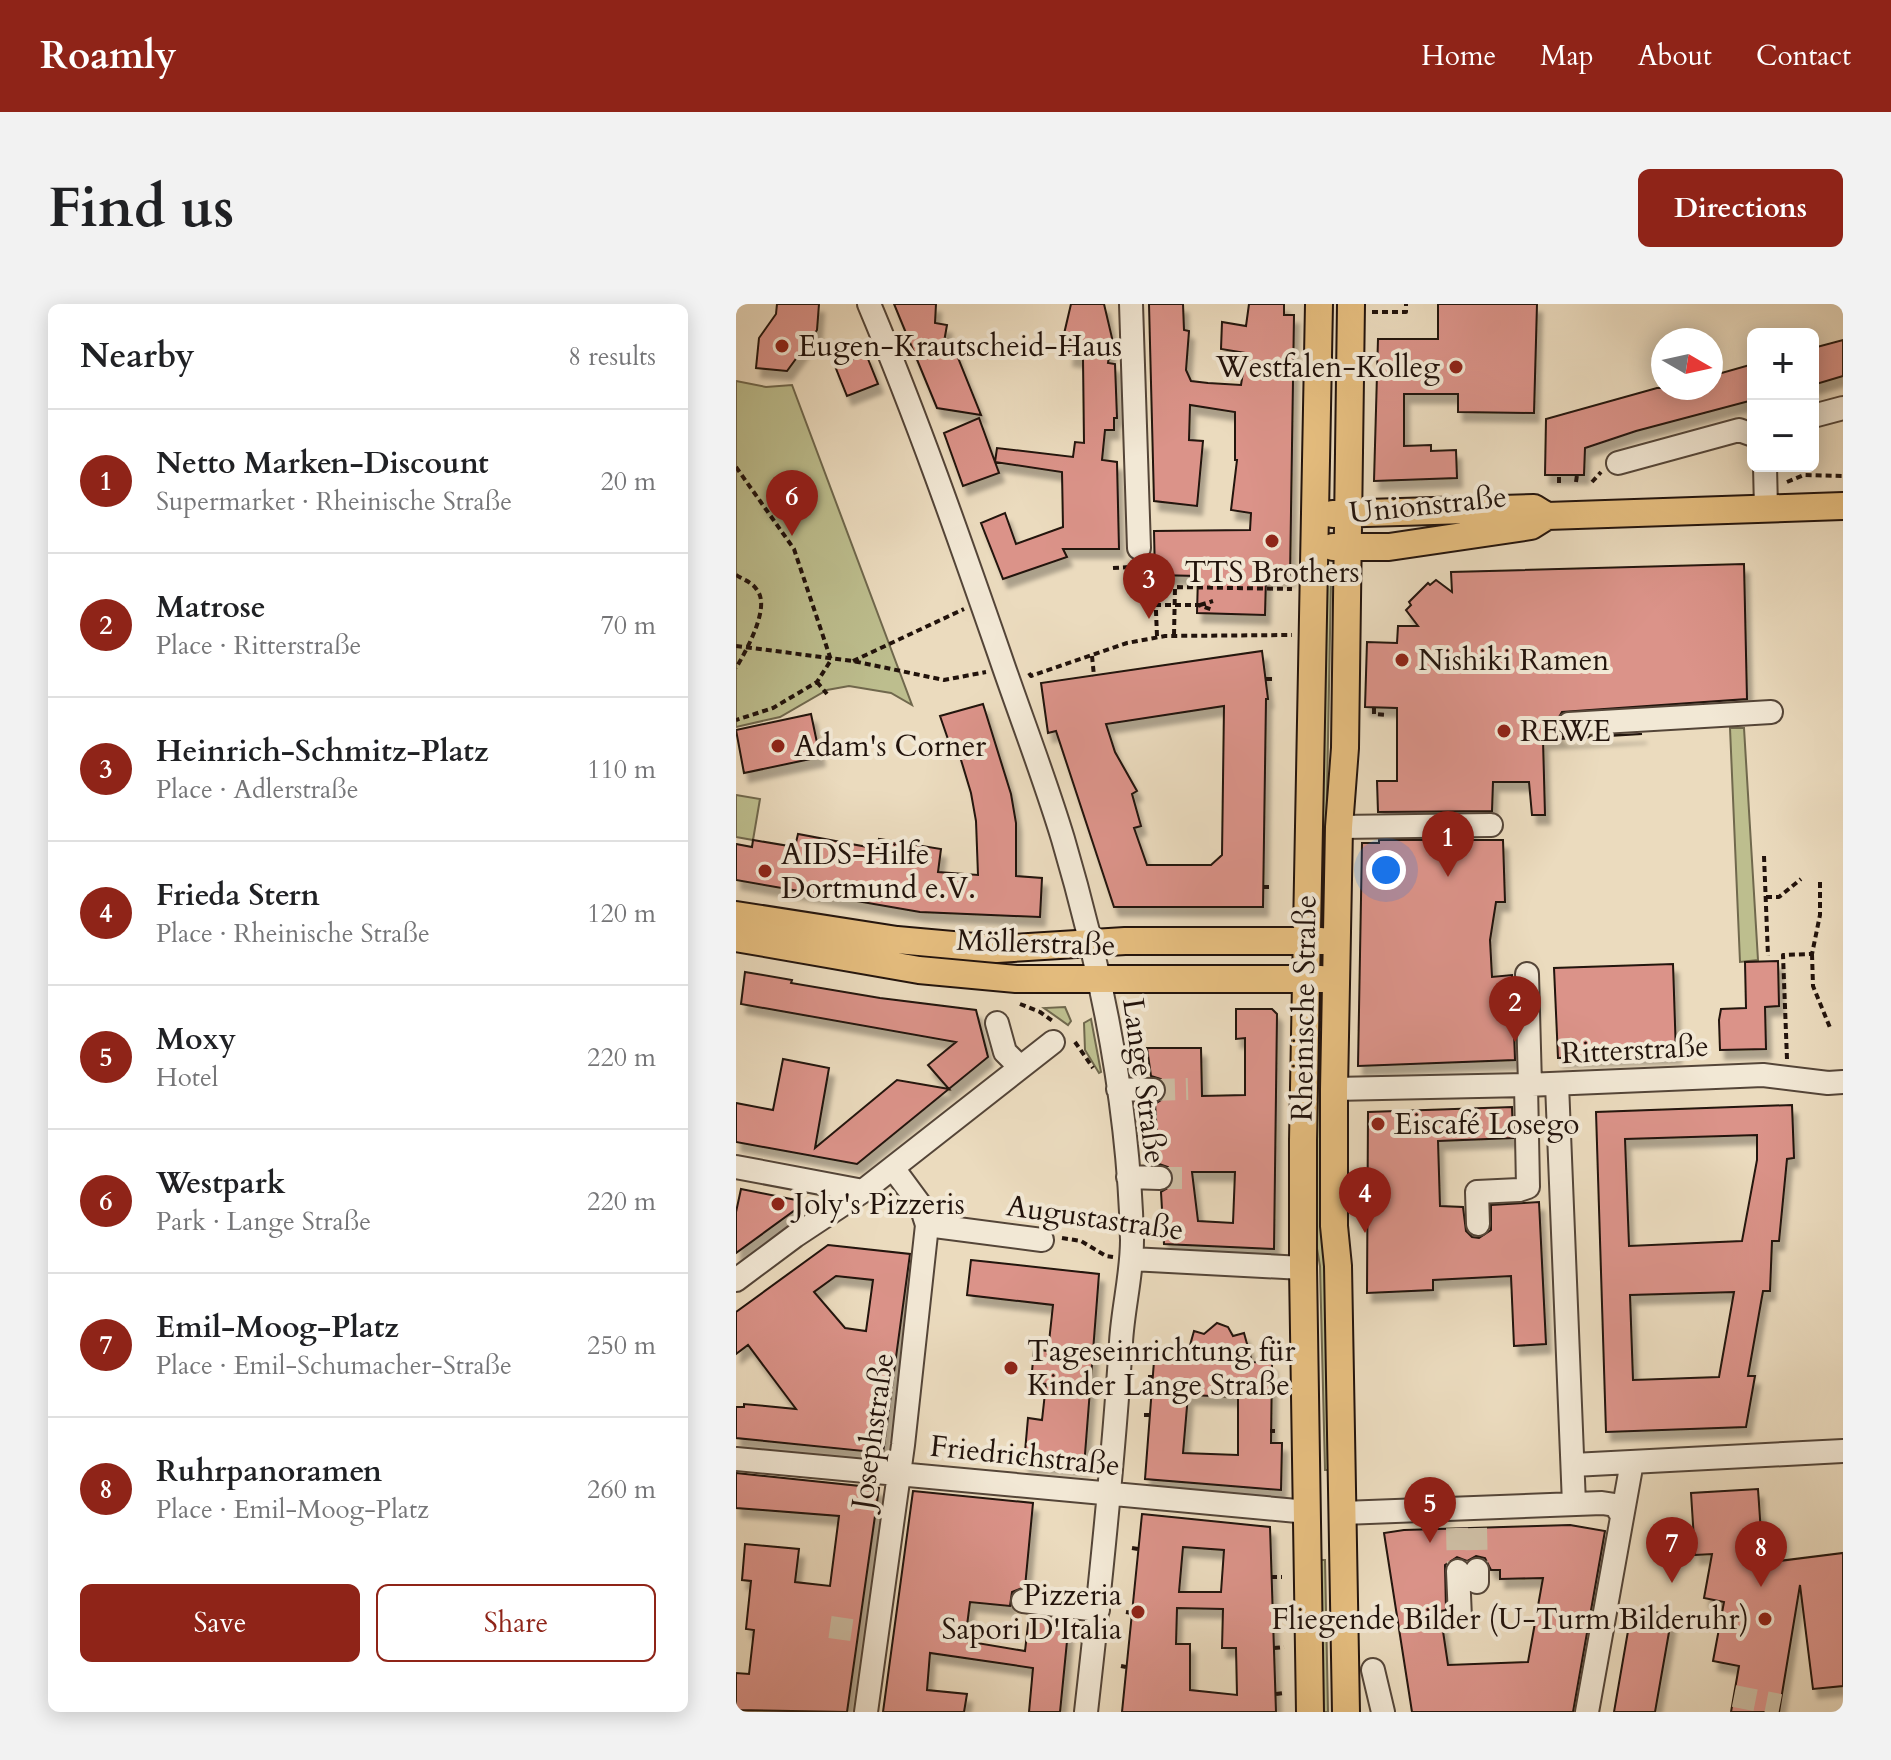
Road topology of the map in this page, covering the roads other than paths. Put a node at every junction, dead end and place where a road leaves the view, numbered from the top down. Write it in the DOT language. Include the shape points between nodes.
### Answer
graph roads {
  1 [pos="869,304"];
  2 [pos="1131,304"];
  3 [pos="1319,304"];
  4 [pos="1351,304"];
  5 [pos="1843,408"];
  6 [pos="1819,414"];
  7 [pos="1747,433"];
  8 [pos="1618,463"];
  9 [pos="1765,472"];
  10 [pos="1843,506"];
  11 [pos="1766,509"];
  12 [pos="1348,514"];
  13 [pos="1313,516"];
  14 [pos="1547,516"];
  15 [pos="1313,547"];
  16 [pos="1347,548"];
  17 [pos="1139,557"];
  18 [pos="1771,712"];
  19 [pos="1569,724"];
  20 [pos="1491,825"];
  21 [pos="1339,827"];
  22 [pos="736,915"];
  23 [pos="736,938"];
  24 [pos="1307,941"];
  25 [pos="1337,941"];
  26 [pos="1090,943"];
  27 [pos="1527,974"];
  28 [pos="1099,979"];
  29 [pos="1306,979"];
  30 [pos="1337,979"];
  31 [pos="997,1023"];
  32 [pos="1053,1042"];
  33 [pos="1020,1067"];
  34 [pos="1843,1082"];
  35 [pos="1557,1084"];
  36 [pos="1528,1085"];
  37 [pos="1118,1089"];
  38 [pos="1334,1089"];
  39 [pos="1153,1090"];
  40 [pos="736,1167"];
  41 [pos="893,1168"];
  42 [pos="1128,1177"];
  43 [pos="1160,1178"];
  44 [pos="863,1191"];
  45 [pos="1478,1224"];
  46 [pos="927,1225"];
  47 [pos="1042,1240"];
  48 [pos="1131,1259"];
  49 [pos="1303,1268"];
  50 [pos="736,1280"];
  51 [pos="1843,1451"];
  52 [pos="736,1459"];
  53 [pos="1632,1462"];
  54 [pos="1573,1465"];
  55 [pos="898,1473"];
  56 [pos="1109,1494"];
  57 [pos="1574,1504"];
  58 [pos="1308,1512"];
  59 [pos="1343,1513"];
  60 [pos="1621,1514"];
  61 [pos="1471,1574"];
  62 [pos="1023,1601"];
  63 [pos="1098,1610"];
  64 [pos="1460,1618"];
  65 [pos="1373,1670"];
  66 [pos="866,1712"];
  67 [pos="1086,1712"];
  68 [pos="1310,1712"];
  69 [pos="1346,1712"];
  70 [pos="1383,1712"];
  71 [pos="1587,1712"];
  1 -- 26 [label="street, Lange Straße" via="981,601 1062,837"];
  2 -- 17 [label="street"];
  3 -- 13 [label="main road, Rheinische Straße"];
  4 -- 12 [label="main road, Rheinische Straße"];
  5 -- 6 [label="street"];
  7 -- 8 [label="street" via="1739,430"];
  9 -- 11 [label="street"];
  10 -- 11 [label="main road, Unionstraße"];
  11 -- 14 [label="main road, Unionstraße"];
  12 -- 13 [label="main road, Unionstraße"];
  12 -- 14 [label="main road, Unionstraße" via="1534,508"];
  12 -- 16 [label="main road, Rheinische Straße"];
  13 -- 15 [label="main road, Rheinische Straße"];
  14 -- 16 [label="main road, Unionstraße" via="1531,526"];
  15 -- 16 [label="main road, Unionstraße"];
  15 -- 24 [label="main road, Rheinische Straße"];
  16 -- 21 [label="main road, Rheinische Straße"];
  18 -- 19 [label="street"];
  20 -- 21 [label="street"];
  21 -- 25 [label="main road, Rheinische Straße"];
  22 -- 26 [label="main road, Möllerstraße" via="956,947"];
  23 -- 28 [label="main road, Möllerstraße" via="919,970 1016,979"];
  24 -- 25 [label="main road, Möllerstraße"];
  24 -- 26 [label="main road, Möllerstraße"];
  24 -- 29 [label="main road, Rheinische Straße"];
  25 -- 30 [label="main road, Rheinische Straße"];
  26 -- 28 [label="street, Lange Straße"];
  27 -- 36 [label="street"];
  28 -- 29 [label="main road, Möllerstraße"];
  28 -- 37 [label="street, Lange Straße"];
  29 -- 30 [label="main road, Möllerstraße"];
  29 -- 49 [label="main road, Rheinische Straße"];
  30 -- 38 [label="main road, Rheinische Straße"];
  31 -- 33 [label="street" via="1005,1052"];
  32 -- 33 [label="street"];
  33 -- 41 [label="street"];
  34 -- 35 [label="street, Ritterstraße" via="1763,1075"];
  35 -- 36 [label="street, Ritterstraße"];
  35 -- 54 [label="street"];
  36 -- 38 [label="street, Ritterstraße"];
  36 -- 45 [label="street" via="1528,1187 1477,1192"];
  37 -- 39 [label="street"];
  37 -- 42 [label="street, Lange Straße"];
  38 -- 59 [label="main road, Rheinische Straße"];
  40 -- 44 [label="street"];
  41 -- 44 [label="street"];
  41 -- 46 [label="street" via="921,1206"];
  42 -- 43 [label="street"];
  42 -- 48 [label="street, Lange Straße"];
  44 -- 50 [label="street"];
  46 -- 47 [label="street, Augustastraße"];
  46 -- 55 [label="street, Josephstraße"];
  48 -- 49 [label="street, Augustastraße"];
  48 -- 56 [label="street, Lange Straße"];
  49 -- 58 [label="main road, Rheinische Straße"];
  51 -- 53 [label="street"];
  52 -- 55 [label="street, Friedrichstraße"];
  53 -- 54 [label="street"];
  53 -- 60 [label="street"];
  54 -- 57 [label="street"];
  55 -- 56 [label="street, Friedrichstraße"];
  55 -- 66 [label="street, Josephstraße" via="867,1632"];
  56 -- 58 [label="street, Friedrichstraße"];
  56 -- 63 [label="street, Lange Straße"];
  57 -- 59 [label="street" via="1466,1518"];
  57 -- 60 [label="street" via="1615,1505"];
  58 -- 59 [label="main road"];
  58 -- 68 [label="main road, Rheinische Straße"];
  59 -- 69 [label="main road, Rheinische Straße"];
  60 -- 71 [label="street"];
  61 -- 64 [label="street"];
  62 -- 63 [label="street"];
  63 -- 67 [label="street, Lange Straße"];
  65 -- 70 [label="street"];
}
